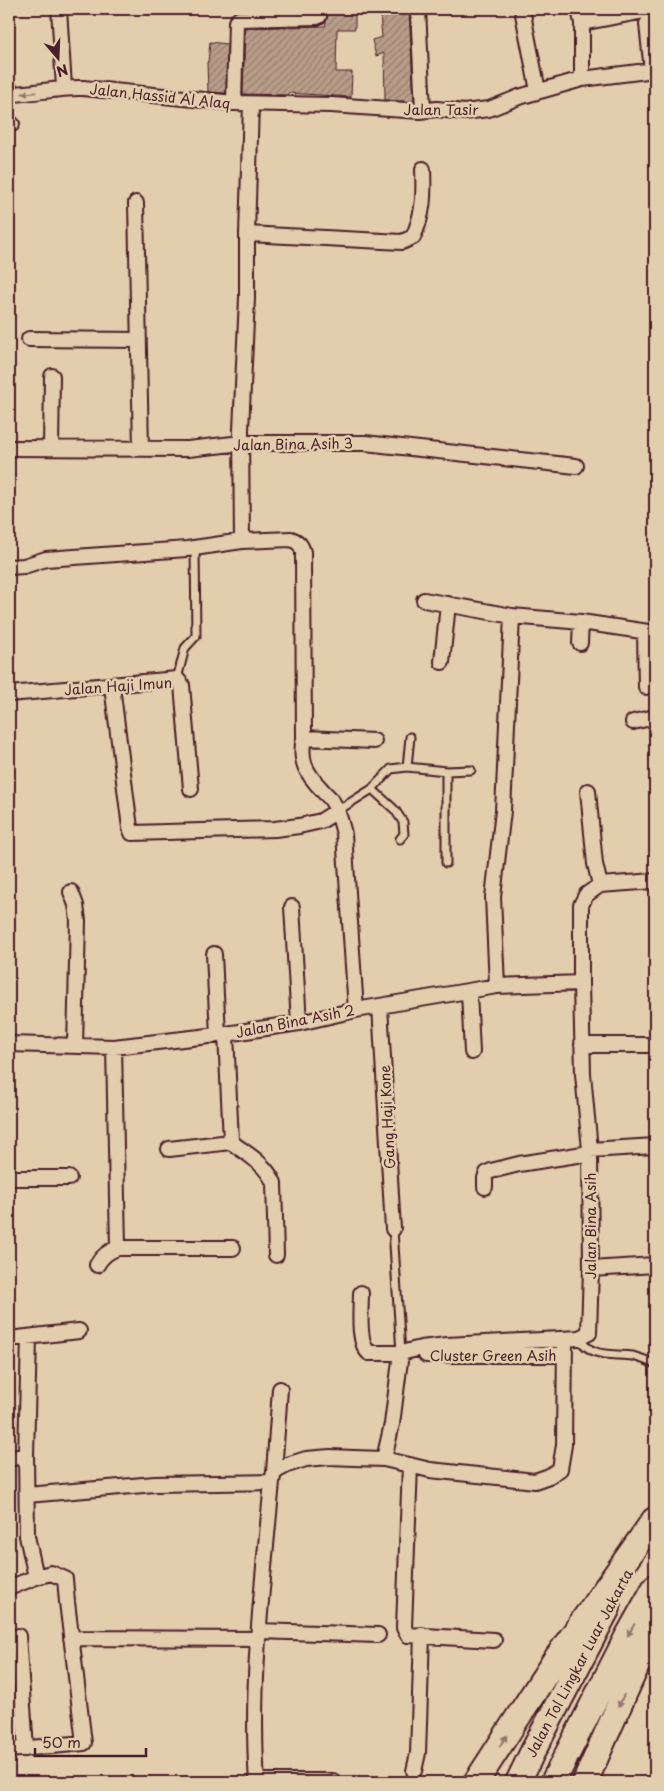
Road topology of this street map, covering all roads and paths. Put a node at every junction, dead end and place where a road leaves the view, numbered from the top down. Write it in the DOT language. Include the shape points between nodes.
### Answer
graph roads {
  1 [pos="59,9"];
  2 [pos="320,9"];
  3 [pos="418,9"];
  4 [pos="522,9"];
  5 [pos="655,9"];
  6 [pos="581,16"];
  7 [pos="647,24"];
  8 [pos="654,70"];
  9 [pos="582,79"];
  10 [pos="64,88"];
  11 [pos="538,91"];
  12 [pos="9,94"];
  13 [pos="234,103"];
  14 [pos="252,104"];
  15 [pos="423,110"];
  16 [pos="423,169"];
  17 [pos="136,203"];
  18 [pos="247,234"];
  19 [pos="30,339"];
  20 [pos="139,340"];
  21 [pos="52,376"];
  22 [pos="242,443"];
  23 [pos="9,448"];
  24 [pos="51,448"];
  25 [pos="141,449"];
  26 [pos="576,466"];
  27 [pos="242,542"];
  28 [pos="195,548"];
  29 [pos="9,567"];
  30 [pos="424,600"];
  31 [pos="448,604"];
  32 [pos="512,616"];
  33 [pos="581,622"];
  34 [pos="650,633"];
  35 [pos="580,643"];
  36 [pos="442,662"];
  37 [pos="177,679"];
  38 [pos="112,686"];
  39 [pos="646,688"];
  40 [pos="9,694"];
  41 [pos="655,717"];
  42 [pos="633,722"];
  43 [pos="410,737"];
  44 [pos="304,738"];
  45 [pos="374,741"];
  46 [pos="407,767"];
  47 [pos="446,770"];
  48 [pos="471,770"];
  49 [pos="191,789"];
  50 [pos="372,789"];
  51 [pos="588,791"];
  52 [pos="337,810"];
  53 [pos="400,839"];
  54 [pos="446,863"];
  55 [pos="655,881"];
  56 [pos="600,885"];
  57 [pos="72,892"];
  58 [pos="292,907"];
  59 [pos="214,954"];
  60 [pos="581,983"];
  61 [pos="497,986"];
  62 [pos="469,992"];
  63 [pos="380,1006"];
  64 [pos="356,1010"];
  65 [pos="299,1023"];
  66 [pos="222,1035"];
  67 [pos="9,1044"];
  68 [pos="655,1044"];
  69 [pos="582,1045"];
  70 [pos="75,1046"];
  71 [pos="114,1048"];
  72 [pos="472,1052"];
  73 [pos="231,1142"];
  74 [pos="655,1146"];
  75 [pos="169,1149"];
  76 [pos="590,1151"];
  77 [pos="9,1176"];
  78 [pos="69,1178"];
  79 [pos="485,1187"];
  80 [pos="393,1229"];
  81 [pos="118,1248"];
  82 [pos="233,1248"];
  83 [pos="276,1255"];
  84 [pos="97,1265"];
  85 [pos="655,1265"];
  86 [pos="591,1269"];
  87 [pos="361,1293"];
  88 [pos="79,1331"];
  89 [pos="29,1338"];
  90 [pos="579,1338"];
  91 [pos="9,1339"];
  92 [pos="565,1339"];
  93 [pos="401,1353"];
  94 [pos="421,1355"];
  95 [pos="565,1355"];
  96 [pos="655,1364"];
  97 [pos="280,1389"];
  98 [pos="26,1455"];
  99 [pos="9,1459"];
  100 [pos="384,1460"];
  101 [pos="410,1465"];
  102 [pos="273,1477"];
  103 [pos="27,1495"];
  104 [pos="655,1519"];
  105 [pos="36,1578"];
  106 [pos="655,1587"];
  107 [pos="9,1588"];
  108 [pos="655,1625"];
  109 [pos="258,1635"];
  110 [pos="378,1635"];
  111 [pos="422,1635"];
  112 [pos="18,1636"];
  113 [pos="71,1638"];
  114 [pos="494,1640"];
  115 [pos="26,1749"];
  116 [pos="9,1750"];
  117 [pos="414,1770"];
  118 [pos="333,1780"];
  119 [pos="257,1782"];
  120 [pos="476,1782"];
  121 [pos="518,1782"];
  122 [pos="554,1782"];
  123 [pos="585,1782"];
  1 -- 10 [label="street"];
  2 -- 13 [label="street" via="317,17 236,22"];
  3 -- 15 [label="street"];
  4 -- 11 [label="street"];
  5 -- 6 [label="street"];
  6 -- 9 [label="street"];
  7 -- 8 [label="street"];
  8 -- 9 [label="street, Jalan Tasir"];
  9 -- 11 [label="street, Jalan Tasir"];
  10 -- 12 [label="street, Jalan Hassid Al Alaq, one-way"];
  10 -- 13 [label="street, Jalan Hassid Al Alaq"];
  11 -- 15 [label="street, Jalan Tasir" via="489,109 464,112"];
  13 -- 14 [label="street, Jalan Hassid Al Alaq"];
  14 -- 15 [label="street, Jalan Tasir"];
  14 -- 18 [label="street"];
  16 -- 18 [label="street" via="421,216 413,237 402,242"];
  17 -- 20 [label="street"];
  18 -- 22 [label="street"];
  19 -- 20 [label="street"];
  20 -- 25 [label="street"];
  21 -- 24 [label="street"];
  22 -- 25 [label="street, Jalan Bina Asih 3" via="188,449"];
  22 -- 26 [label="street, Jalan Bina Asih 3" via="379,444"];
  22 -- 27 [label="street"];
  23 -- 24 [label="street, Jalan Bina Asih 3"];
  24 -- 25 [label="street, Jalan Bina Asih 3"];
  27 -- 28 [label="street"];
  27 -- 44 [label="street" via="291,539 298,541 304,552"];
  28 -- 29 [label="street" via="46,559"];
  28 -- 37 [label="lane" via="196,636 185,648"];
  30 -- 31 [label="street"];
  31 -- 32 [label="street"];
  31 -- 36 [label="street"];
  32 -- 33 [label="street"];
  32 -- 61 [label="street" via="503,811 493,897"];
  33 -- 34 [label="street"];
  33 -- 35 [label="street"];
  34 -- 39 [label="street"];
  37 -- 38 [label="street, Jalan Haji Imun"];
  37 -- 49 [label="street, Jalan Haji Imun" via="182,685"];
  38 -- 40 [label="street, Jalan Haji Imun"];
  38 -- 52 [label="street" via="132,833 291,827 321,821"];
  41 -- 42 [label="street"];
  43 -- 46 [label="lane"];
  44 -- 45 [label="street"];
  44 -- 52 [label="street" via="301,750 304,764 310,777"];
  46 -- 47 [label="lane"];
  46 -- 50 [label="lane" via="391,769"];
  47 -- 48 [label="lane"];
  47 -- 54 [label="lane"];
  50 -- 52 [label="lane"];
  50 -- 53 [label="lane" via="403,822 404,834"];
  51 -- 56 [label="street"];
  52 -- 64 [label="street" via="344,834"];
  55 -- 56 [label="street"];
  56 -- 60 [label="street, Jalan Bina Asih" via="586,895 581,906"];
  57 -- 70 [label="street" via="78,922"];
  58 -- 65 [label="street"];
  59 -- 66 [label="street"];
  60 -- 61 [label="street, Jalan Bina Asih 2"];
  60 -- 69 [label="street, Jalan Bina Asih"];
  61 -- 62 [label="street, Jalan Bina Asih 2"];
  62 -- 63 [label="street, Jalan Bina Asih 2"];
  62 -- 72 [label="street"];
  63 -- 64 [label="street, Jalan Bina Asih 2"];
  63 -- 80 [label="street, Gang Haji Kone"];
  64 -- 65 [label="street, Jalan Bina Asih 2"];
  65 -- 66 [label="street, Jalan Bina Asih 2"];
  66 -- 71 [label="street, Jalan Bina Asih 2"];
  66 -- 73 [label="street"];
  67 -- 70 [label="street, Jalan Bina Asih 2"];
  68 -- 69 [label="street"];
  69 -- 76 [label="street, Jalan Bina Asih"];
  70 -- 71 [label="street, Jalan Bina Asih 2"];
  71 -- 81 [label="street"];
  73 -- 75 [label="street"];
  73 -- 83 [label="street" via="264,1168 274,1183"];
  74 -- 76 [label="street"];
  76 -- 79 [label="street" via="491,1171 484,1178"];
  76 -- 86 [label="street, Jalan Bina Asih"];
  77 -- 78 [label="street"];
  80 -- 93 [label="lane"];
  81 -- 82 [label="street"];
  81 -- 84 [label="street" via="109,1251"];
  85 -- 86 [label="street"];
  86 -- 90 [label="street, Jalan Bina Asih" via="590,1330"];
  87 -- 93 [label="street" via="361,1334 366,1350 369,1353"];
  88 -- 89 [label="street"];
  89 -- 91 [label="street"];
  89 -- 98 [label="street"];
  90 -- 92 [label="street"];
  90 -- 96 [label="lane" via="583,1345 596,1353 632,1356"];
  92 -- 93 [label="street" via="447,1345"];
  92 -- 95 [label="street"];
  93 -- 100 [label="street"];
  94 -- 95 [label="street, Cluster Green Asih"];
  95 -- 101 [label="street" via="564,1445 560,1469 535,1481"];
  97 -- 102 [label="street"];
  98 -- 99 [label="street"];
  98 -- 103 [label="street"];
  100 -- 101 [label="street"];
  100 -- 102 [label="street" via="317,1458 296,1461"];
  101 -- 111 [label="street" via="404,1628 408,1634"];
  102 -- 103 [label="street"];
  102 -- 109 [label="street"];
  103 -- 105 [label="street" via="27,1536"];
  120 -- 104 [label="highway, one-way"];
  104 -- 121 [label="highway, Jalan Tol Lingkar Luar Jakarta"];
  105 -- 107 [label="street"];
  105 -- 113 [label="street" via="51,1574 65,1579"];
  106 -- 122 [label="highway, one-way"];
  108 -- 123 [label="highway, one-way"];
  109 -- 110 [label="street"];
  109 -- 113 [label="street"];
  109 -- 119 [label="street"];
  111 -- 114 [label="street"];
  111 -- 117 [label="street" via="418,1753"];
  112 -- 115 [label="street"];
  113 -- 115 [label="street" via="84,1743"];
  115 -- 116 [label="street"];
  118 -- 119 [label="street"];
}
